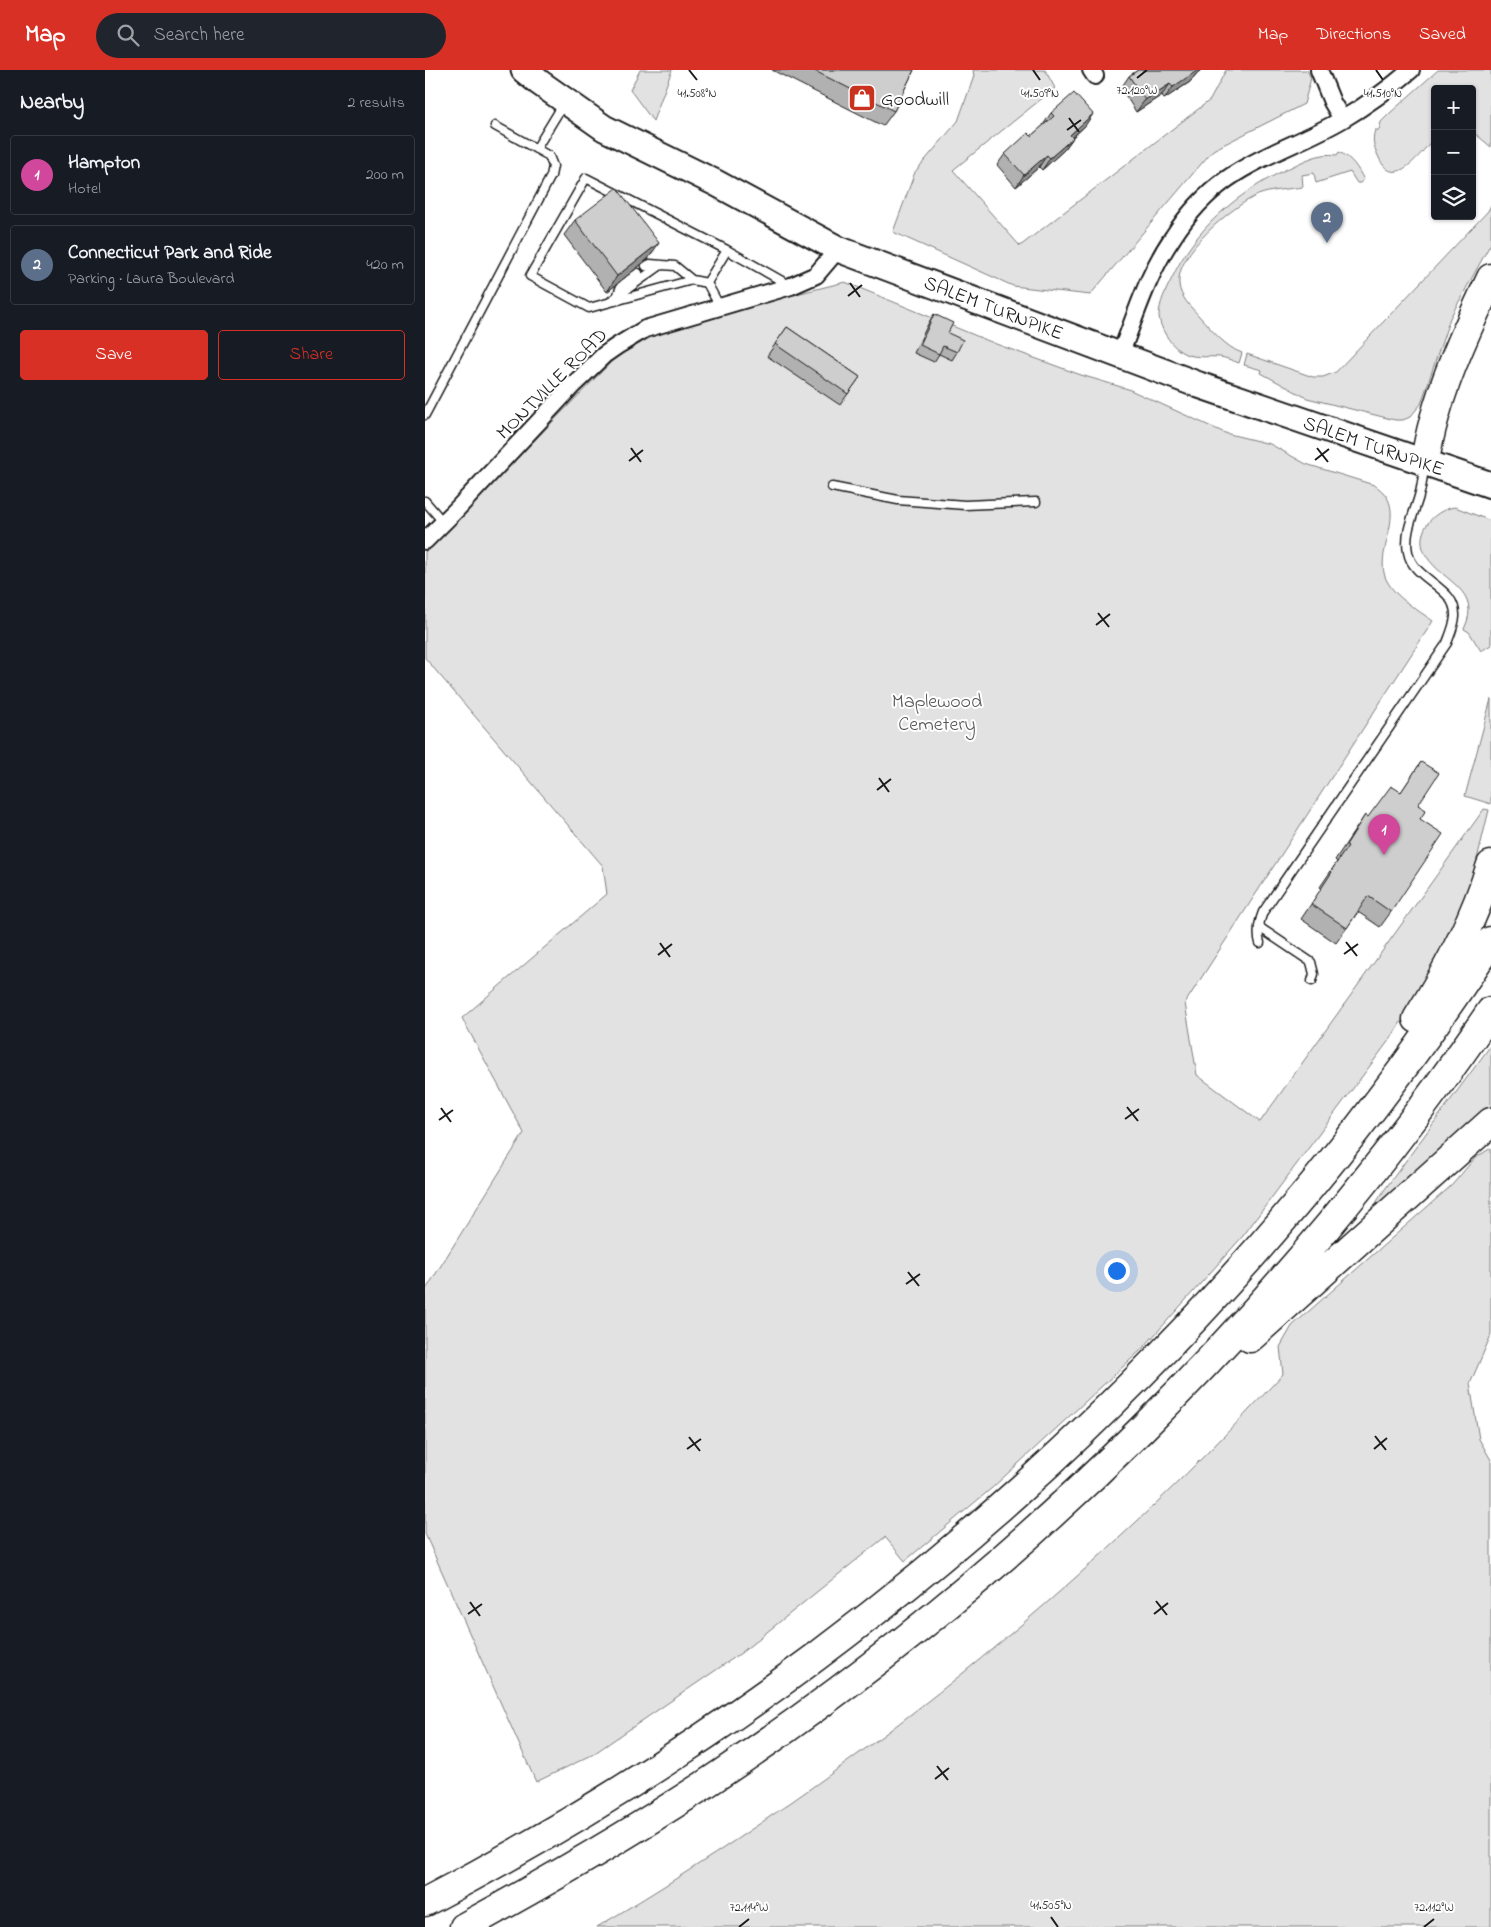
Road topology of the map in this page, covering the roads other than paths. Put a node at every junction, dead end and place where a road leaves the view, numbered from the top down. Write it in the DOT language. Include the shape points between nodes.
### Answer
graph roads {
  1 [pos="524,70"];
  2 [pos="1319,70"];
  3 [pos="1411,70"];
  4 [pos="565,102"];
  5 [pos="1342,120"];
  6 [pos="495,126"];
  7 [pos="536,149"];
  8 [pos="838,249"];
  9 [pos="727,250"];
  10 [pos="661,265"];
  11 [pos="646,266"];
  12 [pos="638,273"];
  13 [pos="1491,278"];
  14 [pos="692,280"];
  15 [pos="707,283"];
  16 [pos="791,286"];
  17 [pos="617,298"];
  18 [pos="607,304"];
  19 [pos="720,308"];
  20 [pos="1120,355"];
  21 [pos="425,415"];
  22 [pos="1425,462"];
  23 [pos="1491,485"];
  24 [pos="832,487"];
  25 [pos="425,501"];
  26 [pos="1036,502"];
  27 [pos="443,522"];
  28 [pos="425,541"];
  29 [pos="1491,865"];
  30 [pos="1259,927"];
  31 [pos="1491,942"];
  32 [pos="1261,943"];
  33 [pos="1312,981"];
  34 [pos="1491,1011"];
  35 [pos="1385,1090"];
  36 [pos="1491,1122"];
  37 [pos="1198,1372"];
  38 [pos="425,1902"];
  39 [pos="464,1927"];
  1 -- 4 [label="main road, SALEM TURNPIKE"];
  2 -- 5 [label="street"];
  3 -- 5 [label="street"];
  4 -- 7 [label="lane"];
  4 -- 8 [label="main road, SALEM TURNPIKE" via="604,128 716,183"];
  5 -- 20 [label="street" via="1237,173 1201,203 1174,235 1155,265"];
  6 -- 7 [label="lane"];
  7 -- 21 [label="lane" via="549,156 553,166 551,176"];
  8 -- 16 [label="street, MONTVILLE ROAD" via="816,276"];
  8 -- 20 [label="main road, SALEM TURNPIKE"];
  9 -- 15 [label="lane"];
  9 -- 16 [label="lane"];
  9 -- 18 [label="lane" via="586,178 530,276 589,308"];
  10 -- 11 [label="lane"];
  10 -- 14 [label="lane" via="675,266"];
  10 -- 17 [label="lane"];
  12 -- 17 [label="lane" via="621,286"];
  13 -- 22 [label="highway" via="1433,422"];
  14 -- 15 [label="lane"];
  14 -- 18 [label="lane"];
  15 -- 19 [label="lane"];
  16 -- 19 [label="street, MONTVILLE ROAD"];
  17 -- 18 [label="lane"];
  19 -- 27 [label="street, MONTVILLE ROAD" via="645,329 604,355"];
  20 -- 22 [label="main road, SALEM TURNPIKE"];
  22 -- 23 [label="main road, SALEM TURNPIKE"];
  22 -- 30 [label="lane" via="1407,551 1417,570 1449,598 1455,609 1455,620 1447,643 1263,912"];
  24 -- 26 [label="lane" via="897,500 965,505"];
  25 -- 27 [label="lane"];
  27 -- 28 [label="street, MONTVILLE ROAD"];
  29 -- 35 [label="highway" via="1464,935 1403,1044"];
  30 -- 32 [label="lane"];
  30 -- 33 [label="lane" via="1311,962"];
  31 -- 35 [label="highway"];
  34 -- 37 [label="highway" via="1355,1193"];
  35 -- 38 [label="highway" via="1298,1200 1181,1332 1058,1454 940,1559 817,1658 712,1732 561,1827"];
  36 -- 37 [label="highway" via="1255,1334"];
  37 -- 39 [label="highway" via="1045,1520 924,1623 832,1695 665,1810"];
}
